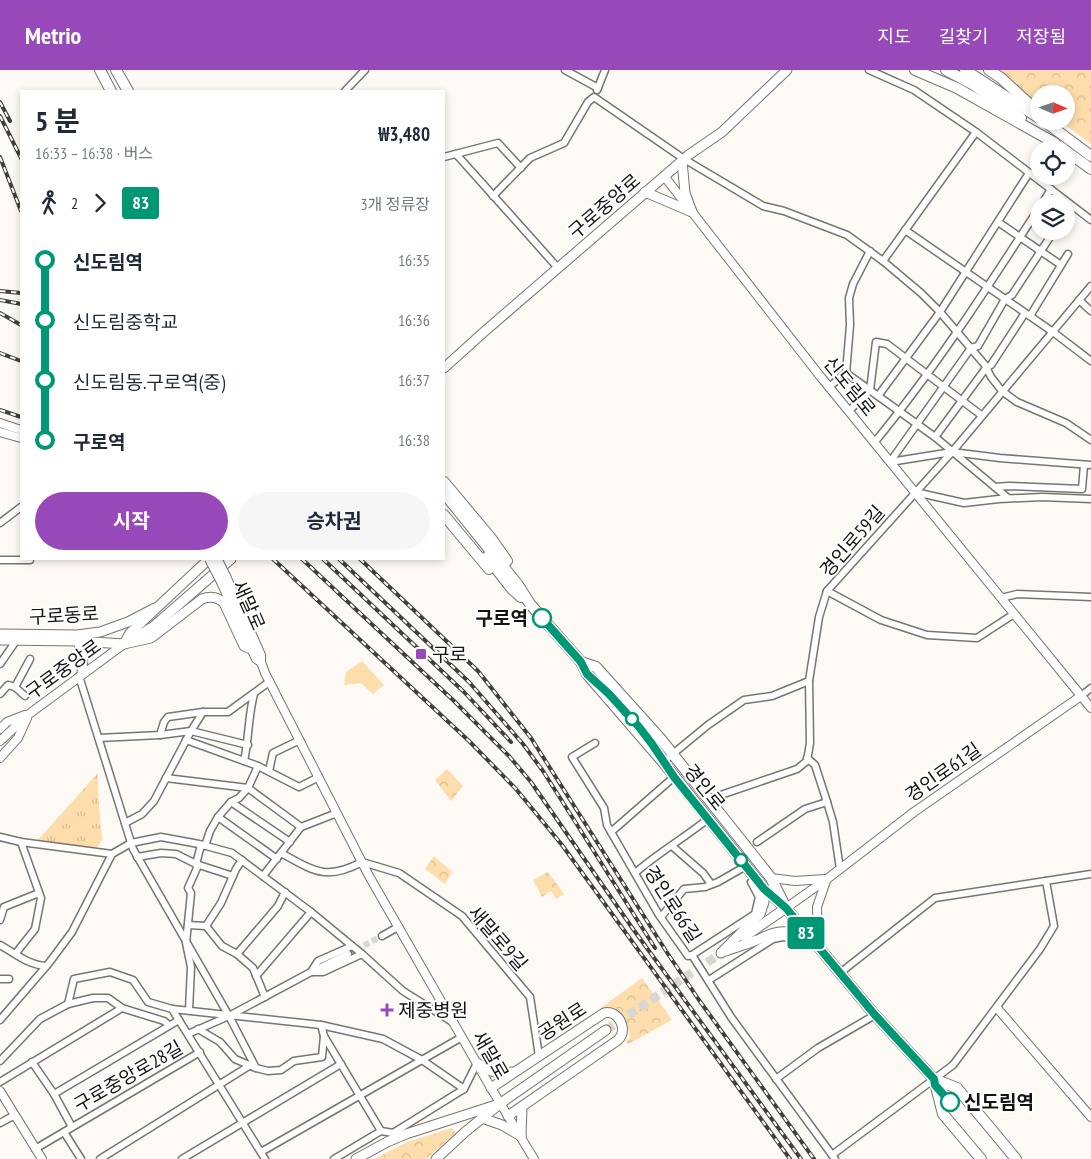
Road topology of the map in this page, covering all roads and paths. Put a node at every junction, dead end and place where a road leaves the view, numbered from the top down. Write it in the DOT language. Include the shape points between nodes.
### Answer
graph roads {
  1 [pos="100,70"];
  2 [pos="116,70"];
  3 [pos="365,70"];
  4 [pos="565,70"];
  5 [pos="605,70"];
  6 [pos="869,70"];
  7 [pos="915,70"];
  8 [pos="946,70"];
  9 [pos="964,70"];
  10 [pos="989,70"];
  11 [pos="786,71"];
  12 [pos="598,88"];
  13 [pos="110,90"];
  14 [pos="127,90"];
  15 [pos="346,90"];
  16 [pos="594,97"];
  17 [pos="1030,105"];
  18 [pos="1030,112"];
  19 [pos="1056,130"];
  20 [pos="976,132"];
  21 [pos="1059,132"];
  22 [pos="1048,140"];
  23 [pos="1051,140"];
  24 [pos="456,154"];
  25 [pos="1091,156"];
  26 [pos="445,157"];
  27 [pos="1075,157"];
  28 [pos="683,160"];
  29 [pos="520,168"];
  30 [pos="1091,169"];
  31 [pos="1029,173"];
  32 [pos="664,176"];
  33 [pos="1051,190"];
  34 [pos="646,192"];
  35 [pos="1048,195"];
  36 [pos="1058,195"];
  37 [pos="493,196"];
  38 [pos="1075,207"];
  39 [pos="692,212"];
  40 [pos="1091,220"];
  41 [pos="998,222"];
  42 [pos="1030,222"];
  43 [pos="906,230"];
  44 [pos="1020,238"];
  45 [pos="1048,240"];
  46 [pos="870,252"];
  47 [pos="1041,252"];
  48 [pos="1068,254"];
  49 [pos="883,261"];
  50 [pos="1061,265"];
  51 [pos="558,268"];
  52 [pos="966,272"];
  53 [pos="1091,286"];
  54 [pos="988,287"];
  55 [pos="1005,299"];
  56 [pos="1079,300"];
  57 [pos="940,312"];
  58 [pos="1091,312"];
  59 [pos="1027,314"];
  60 [pos="957,331"];
  61 [pos="1053,332"];
  62 [pos="971,348"];
  63 [pos="905,358"];
  64 [pos="1091,361"];
  65 [pos="445,367"];
  66 [pos="986,368"];
  67 [pos="846,373"];
  68 [pos="926,374"];
  69 [pos="829,387"];
  70 [pos="943,387"];
  71 [pos="870,390"];
  72 [pos="1002,391"];
  73 [pos="878,396"];
  74 [pos="961,400"];
  75 [pos="849,411"];
  76 [pos="900,412"];
  77 [pos="981,415"];
  78 [pos="0,423"];
  79 [pos="917,424"];
  80 [pos="20,430"];
  81 [pos="0,432"];
  82 [pos="20,438"];
  83 [pos="935,438"];
  84 [pos="1091,440"];
  85 [pos="874,443"];
  86 [pos="952,452"];
  87 [pos="890,462"];
  88 [pos="1088,465"];
  89 [pos="445,483"];
  90 [pos="995,488"];
  91 [pos="915,492"];
  92 [pos="445,494"];
  93 [pos="1008,498"];
  94 [pos="1091,498"];
  95 [pos="445,504"];
  96 [pos="20,508"];
  97 [pos="445,516"];
  98 [pos="0,523"];
  99 [pos="0,560"];
  100 [pos="30,560"];
  101 [pos="212,560"];
  102 [pos="214,560"];
  103 [pos="230,560"];
  104 [pos="224,579"];
  105 [pos="827,591"];
  106 [pos="1091,597"];
  107 [pos="1001,598"];
  108 [pos="530,604"];
  109 [pos="155,608"];
  110 [pos="1014,614"];
  111 [pos="0,634"];
  112 [pos="83,639"];
  113 [pos="0,640"];
  114 [pos="16,640"];
  115 [pos="124,644"];
  116 [pos="251,649"];
  117 [pos="30,659"];
  118 [pos="261,662"];
  119 [pos="581,662"];
  120 [pos="0,664"];
  121 [pos="80,675"];
  122 [pos="269,682"];
  123 [pos="809,682"];
  124 [pos="15,687"];
  125 [pos="1091,688"];
  126 [pos="0,694"];
  127 [pos="254,694"];
  128 [pos="25,696"];
  129 [pos="1081,696"];
  130 [pos="1091,708"];
  131 [pos="203,712"];
  132 [pos="29,714"];
  133 [pos="0,729"];
  134 [pos="191,731"];
  135 [pos="160,736"];
  136 [pos="99,738"];
  137 [pos="186,740"];
  138 [pos="300,740"];
  139 [pos="0,741"];
  140 [pos="594,743"];
  141 [pos="248,746"];
  142 [pos="671,754"];
  143 [pos="0,758"];
  144 [pos="807,758"];
  145 [pos="244,761"];
  146 [pos="663,762"];
  147 [pos="258,766"];
  148 [pos="269,771"];
  149 [pos="319,777"];
  150 [pos="674,777"];
  151 [pos="166,778"];
  152 [pos="248,788"];
  153 [pos="709,799"];
  154 [pos="232,802"];
  155 [pos="826,802"];
  156 [pos="337,813"];
  157 [pos="218,817"];
  158 [pos="708,819"];
  159 [pos="125,823"];
  160 [pos="301,827"];
  161 [pos="611,832"];
  162 [pos="0,837"];
  163 [pos="21,842"];
  164 [pos="290,842"];
  165 [pos="757,842"];
  166 [pos="131,843"];
  167 [pos="203,845"];
  168 [pos="672,846"];
  169 [pos="112,854"];
  170 [pos="279,856"];
  171 [pos="137,857"];
  172 [pos="242,860"];
  173 [pos="362,862"];
  174 [pos="196,864"];
  175 [pos="746,866"];
  176 [pos="840,869"];
  177 [pos="635,873"];
  178 [pos="1091,874"];
  179 [pos="233,876"];
  180 [pos="263,876"];
  181 [pos="756,878"];
  182 [pos="771,878"];
  183 [pos="827,879"];
  184 [pos="1046,881"];
  185 [pos="711,884"];
  186 [pos="764,889"];
  187 [pos="285,892"];
  188 [pos="39,893"];
  189 [pos="2,905"];
  190 [pos="786,908"];
  191 [pos="311,912"];
  192 [pos="661,917"];
  193 [pos="0,920"];
  194 [pos="188,925"];
  195 [pos="206,926"];
  196 [pos="398,928"];
  197 [pos="382,936"];
  198 [pos="793,938"];
  199 [pos="186,942"];
  200 [pos="815,944"];
  201 [pos="0,945"];
  202 [pos="352,946"];
  203 [pos="721,953"];
  204 [pos="16,954"];
  205 [pos="237,954"];
  206 [pos="348,954"];
  207 [pos="362,954"];
  208 [pos="692,956"];
  209 [pos="46,966"];
  210 [pos="312,972"];
  211 [pos="840,973"];
  212 [pos="256,976"];
  213 [pos="0,979"];
  214 [pos="9,979"];
  215 [pos="709,980"];
  216 [pos="265,997"];
  217 [pos="68,1004"];
  218 [pos="122,1008"];
  219 [pos="997,1008"];
  220 [pos="172,1009"];
  221 [pos="189,1010"];
  222 [pos="875,1015"];
  223 [pos="229,1016"];
  224 [pos="0,1020"];
  225 [pos="179,1020"];
  226 [pos="454,1023"];
  227 [pos="321,1025"];
  228 [pos="169,1026"];
  229 [pos="198,1029"];
  230 [pos="606,1030"];
  231 [pos="188,1034"];
  232 [pos="324,1036"];
  233 [pos="462,1037"];
  234 [pos="200,1052"];
  235 [pos="539,1056"];
  236 [pos="422,1060"];
  237 [pos="0,1061"];
  238 [pos="32,1062"];
  239 [pos="477,1063"];
  240 [pos="341,1064"];
  241 [pos="252,1067"];
  242 [pos="517,1071"];
  243 [pos="776,1079"];
  244 [pos="934,1079"];
  245 [pos="0,1082"];
  246 [pos="220,1086"];
  247 [pos="491,1088"];
  248 [pos="464,1089"];
  249 [pos="0,1091"];
  250 [pos="54,1094"];
  251 [pos="359,1095"];
  252 [pos="501,1104"];
  253 [pos="522,1106"];
  254 [pos="15,1115"];
  255 [pos="508,1116"];
  256 [pos="1091,1117"];
  257 [pos="482,1118"];
  258 [pos="242,1122"];
  259 [pos="0,1123"];
  260 [pos="72,1127"];
  261 [pos="381,1131"];
  262 [pos="64,1132"];
  263 [pos="521,1136"];
  264 [pos="35,1148"];
  265 [pos="261,1152"];
  266 [pos="833,1157"];
  267 [pos="42,1159"];
  268 [pos="81,1159"];
  269 [pos="100,1159"];
  270 [pos="182,1159"];
  271 [pos="265,1159"];
  272 [pos="334,1159"];
  273 [pos="356,1159"];
  274 [pos="436,1159"];
  275 [pos="534,1159"];
  276 [pos="980,1159"];
  277 [pos="1016,1159"];
  1 -- 13 [label="main road"];
  2 -- 14 [label="main road"];
  3 -- 15 [label="street"];
  4 -- 12 [label="street"];
  5 -- 12 [label="street"];
  6 -- 20 [label="street" via="914,90"];
  7 -- 22 [label="main road" via="956,88"];
  8 -- 23 [label="main road" via="998,101"];
  9 -- 18 [label="main road"];
  10 -- 17 [label="main road"];
  11 -- 28 [label="main road, 구로중앙로" via="722,132"];
  12 -- 16 [label="street"];
  16 -- 28 [label="street"];
  16 -- 29 [label="street" via="564,143 530,158"];
  19 -- 21 [label="main road"];
  20 -- 31 [label="street"];
  20 -- 43 [label="street"];
  21 -- 25 [label="main road"];
  24 -- 26 [label="street"];
  24 -- 29 [label="street" via="498,143"];
  24 -- 37 [label="street"];
  27 -- 30 [label="main road"];
  28 -- 32 [label="main road, 구로중앙로"];
  28 -- 39 [label="main road" via="686,193"];
  28 -- 46 [label="street" via="763,206 847,235"];
  29 -- 37 [label="street"];
  31 -- 33 [label="street"];
  31 -- 41 [label="street"];
  32 -- 34 [label="main road, 구로중앙로"];
  32 -- 39 [label="street, 신도림로"];
  33 -- 35 [label="street"];
  33 -- 36 [label="street"];
  34 -- 39 [label="main road"];
  34 -- 51 [label="main road, 구로중앙로"];
  37 -- 51 [label="street"];
  38 -- 40 [label="street"];
  39 -- 69 [label="street, 신도림로"];
  41 -- 44 [label="street"];
  41 -- 52 [label="street"];
  42 -- 44 [label="street"];
  43 -- 49 [label="street"];
  43 -- 52 [label="street"];
  44 -- 47 [label="street"];
  44 -- 54 [label="street"];
  45 -- 47 [label="street"];
  46 -- 49 [label="street"];
  46 -- 67 [label="street" via="849,298"];
  47 -- 50 [label="street"];
  47 -- 55 [label="street" via="1012,294"];
  48 -- 50 [label="street"];
  49 -- 57 [label="street"];
  50 -- 59 [label="street"];
  51 -- 65 [label="main road, 구로중앙로"];
  52 -- 54 [label="street"];
  52 -- 57 [label="street"];
  53 -- 56 [label="street, 경인로59길"];
  54 -- 55 [label="street"];
  54 -- 60 [label="street"];
  55 -- 59 [label="street"];
  55 -- 62 [label="street" via="978,346"];
  56 -- 58 [label="street"];
  56 -- 61 [label="street, 경인로59길"];
  57 -- 60 [label="street"];
  57 -- 63 [label="street"];
  59 -- 61 [label="street"];
  59 -- 66 [label="street"];
  60 -- 62 [label="street"];
  60 -- 68 [label="street"];
  61 -- 64 [label="street"];
  61 -- 72 [label="street, 경인로59길"];
  62 -- 66 [label="street"];
  62 -- 70 [label="street"];
  63 -- 68 [label="street"];
  63 -- 71 [label="street" via="887,344 876,342"];
  63 -- 73 [label="street"];
  66 -- 72 [label="street"];
  66 -- 74 [label="street"];
  67 -- 69 [label="street"];
  67 -- 71 [label="street"];
  68 -- 70 [label="street"];
  68 -- 76 [label="street"];
  69 -- 75 [label="street, 신도림로"];
  70 -- 74 [label="street"];
  70 -- 79 [label="street"];
  71 -- 73 [label="street"];
  71 -- 75 [label="street"];
  72 -- 77 [label="street, 경인로59길"];
  72 -- 84 [label="street" via="1017,402 1066,423"];
  73 -- 76 [label="street"];
  74 -- 77 [label="street"];
  74 -- 83 [label="street"];
  75 -- 85 [label="street, 신도림로"];
  76 -- 79 [label="street"];
  76 -- 85 [label="street"];
  77 -- 86 [label="street, 경인로59길"];
  78 -- 80 [label="street"];
  79 -- 83 [label="street"];
  79 -- 87 [label="street"];
  81 -- 82 [label="street"];
  83 -- 86 [label="street"];
  85 -- 87 [label="street, 신도림로"];
  86 -- 87 [label="street"];
  86 -- 88 [label="street"];
  86 -- 90 [label="street"];
  86 -- 91 [label="street, 경인로59길"];
  87 -- 91 [label="street, 신도림로"];
  88 -- 90 [label="street" via="1082,489"];
  89 -- 108 [label="main road" via="490,537 521,582"];
  90 -- 93 [label="street"];
  91 -- 93 [label="street" via="964,503"];
  91 -- 105 [label="street, 경인로59길"];
  91 -- 107 [label="street, 신도림로"];
  92 -- 108 [label="main road, 경인로"];
  93 -- 94 [label="street"];
  95 -- 108 [label="main road, 경인로" via="512,589"];
  96 -- 98 [label="street"];
  97 -- 108 [label="main road" via="511,598"];
  99 -- 100 [label="street"];
  101 -- 109 [label="main road, 구로중앙로"];
  102 -- 104 [label="street, 새말로, bridge"];
  103 -- 115 [label="main road, 구로중앙로, bridge" via="154,626"];
  104 -- 116 [label="street, 새말로"];
  104 -- 118 [label="street, 새말로" via="261,655"];
  105 -- 110 [label="street" via="881,620 926,635 978,638"];
  105 -- 123 [label="street, 경인로59길" via="819,617"];
  106 -- 107 [label="street" via="1017,594"];
  107 -- 110 [label="street, 신도림로"];
  108 -- 119 [label="main road, 경인로"];
  109 -- 112 [label="main road, 구로동로"];
  109 -- 115 [label="main road, 구로중앙로" via="130,632"];
  110 -- 129 [label="street, 신도림로"];
  111 -- 112 [label="main road, 구로동로"];
  112 -- 114 [label="main road, 구로동로"];
  112 -- 115 [label="main road, 구로동로"];
  112 -- 121 [label="main road"];
  113 -- 114 [label="main road, 구로동로"];
  114 -- 120 [label="street"];
  115 -- 116 [label="main road, 구로동로" via="151,638 202,599 211,597 224,603 244,646"];
  115 -- 121 [label="street, 구로중앙로"];
  116 -- 118 [label="street, 새말로"];
  117 -- 124 [label="street, 구로중앙로"];
  118 -- 122 [label="street, 새말로"];
  119 -- 142 [label="main road, 경인로" via="596,666"];
  119 -- 146 [label="main road, 경인로" via="587,674"];
  121 -- 132 [label="street, 구로중앙로"];
  121 -- 136 [label="street"];
  122 -- 127 [label="street"];
  122 -- 138 [label="street, 새말로"];
  123 -- 142 [label="street" via="772,696 744,700"];
  123 -- 144 [label="street" via="810,743"];
  124 -- 126 [label="street" via="8,685"];
  124 -- 128 [label="street, 구로중앙로"];
  125 -- 129 [label="street"];
  127 -- 131 [label="street" via="228,712"];
  127 -- 141 [label="street"];
  129 -- 130 [label="street, 신도림로"];
  129 -- 176 [label="street, 경인로61길" via="914,812"];
  131 -- 134 [label="street"];
  131 -- 135 [label="street" via="168,717"];
  132 -- 133 [label="street" via="7,722"];
  132 -- 139 [label="street, 구로중앙로"];
  132 -- 143 [label="street" via="18,738"];
  134 -- 135 [label="street"];
  134 -- 137 [label="street"];
  134 -- 141 [label="street"];
  135 -- 136 [label="street"];
  136 -- 159 [label="street"];
  137 -- 145 [label="street"];
  137 -- 151 [label="street"];
  138 -- 148 [label="street" via="273,753"];
  138 -- 149 [label="street, 새말로"];
  140 -- 161 [label="street, 경인로66길" via="572,757 604,808"];
  141 -- 145 [label="street"];
  142 -- 146 [label="street"];
  142 -- 153 [label="main road, 경인로"];
  144 -- 153 [label="street, 경인로" via="797,769"];
  144 -- 155 [label="street" via="815,765"];
  145 -- 147 [label="street"];
  146 -- 150 [label="main road, 경인로"];
  147 -- 148 [label="street"];
  147 -- 152 [label="street"];
  148 -- 149 [label="street" via="299,787"];
  149 -- 156 [label="street, 새말로"];
  150 -- 158 [label="main road, 경인로"];
  150 -- 161 [label="street"];
  151 -- 152 [label="street"];
  151 -- 159 [label="street" via="154,801 142,814"];
  152 -- 154 [label="street"];
  152 -- 160 [label="street"];
  153 -- 182 [label="main road, 경인로"];
  154 -- 157 [label="street"];
  154 -- 164 [label="street"];
  155 -- 165 [label="street" via="805,809"];
  155 -- 176 [label="street" via="833,822"];
  156 -- 160 [label="street"];
  156 -- 173 [label="street, 새말로"];
  157 -- 167 [label="street"];
  157 -- 170 [label="street"];
  158 -- 168 [label="street"];
  158 -- 175 [label="main road, 경인로"];
  159 -- 166 [label="street"];
  160 -- 164 [label="street"];
  161 -- 177 [label="street, 경인로66길"];
  162 -- 163 [label="street"];
  163 -- 169 [label="street"];
  163 -- 188 [label="street"];
  164 -- 170 [label="street"];
  166 -- 167 [label="street" via="161,837"];
  166 -- 169 [label="street"];
  166 -- 171 [label="street"];
  167 -- 172 [label="street" via="232,853"];
  167 -- 174 [label="street"];
  168 -- 177 [label="street"];
  168 -- 185 [label="street"];
  169 -- 209 [label="street" via="72,932"];
  170 -- 173 [label="street" via="326,873 346,870"];
  170 -- 180 [label="street"];
  171 -- 174 [label="street" via="176,854"];
  171 -- 199 [label="street"];
  172 -- 179 [label="street"];
  172 -- 180 [label="street"];
  173 -- 196 [label="street, 새말로"];
  173 -- 235 [label="street, 새말로9길" via="399,873 462,916 530,997"];
  174 -- 179 [label="street"];
  174 -- 194 [label="street" via="188,888 191,893"];
  175 -- 181 [label="main road, 경인로"];
  175 -- 185 [label="street"];
  176 -- 183 [label="street, 경인로61길"];
  177 -- 192 [label="street, 경인로66길"];
  178 -- 184 [label="street"];
  179 -- 195 [label="street"];
  180 -- 187 [label="street"];
  181 -- 186 [label="main road, 경인로"];
  181 -- 208 [label="street" via="751,882 759,897 755,914"];
  182 -- 183 [label="street" via="795,881"];
  182 -- 190 [label="main road, 경인로"];
  183 -- 190 [label="street, 경인로61길"];
  183 -- 200 [label="street" via="818,907"];
  184 -- 211 [label="street" via="935,898"];
  184 -- 219 [label="street" via="1054,926"];
  185 -- 192 [label="street" via="684,889"];
  186 -- 190 [label="main road, 경인로"];
  186 -- 203 [label="main road" via="760,914"];
  187 -- 191 [label="street"];
  187 -- 205 [label="street" via="278,906"];
  188 -- 189 [label="street"];
  188 -- 204 [label="street" via="35,929"];
  189 -- 193 [label="street"];
  190 -- 200 [label="main road, 경인로"];
  190 -- 203 [label="main road"];
  191 -- 202 [label="street"];
  191 -- 212 [label="street"];
  192 -- 208 [label="street, 경인로66길" via="688,956"];
  194 -- 195 [label="street"];
  194 -- 199 [label="street"];
  195 -- 205 [label="street" via="222,946"];
  196 -- 197 [label="street"];
  196 -- 226 [label="street, 새말로"];
  198 -- 200 [label="street"];
  198 -- 203 [label="main road" via="787,932 768,934"];
  198 -- 215 [label="street" via="773,939"];
  199 -- 221 [label="street" via="191,966"];
  199 -- 223 [label="street"];
  200 -- 211 [label="main road, 경인로"];
  201 -- 204 [label="street"];
  202 -- 207 [label="street"];
  202 -- 210 [label="street" via="318,961"];
  204 -- 209 [label="street" via="38,966"];
  205 -- 212 [label="street" via="253,968"];
  206 -- 210 [label="street"];
  207 -- 210 [label="street" via="322,972"];
  207 -- 226 [label="street" via="403,991"];
  208 -- 215 [label="street, 경인로66길"];
  209 -- 224 [label="street"];
  210 -- 216 [label="street"];
  211 -- 222 [label="main road, 경인로"];
  212 -- 216 [label="street"];
  213 -- 214 [label="street"];
  215 -- 243 [label="street, 경인로66길" via="731,1017"];
  216 -- 223 [label="street"];
  217 -- 218 [label="street, 구로중앙로28길" via="108,998"];
  217 -- 220 [label="street, 구로중앙로28길" via="74,979 110,972 133,980 148,1002"];
  217 -- 237 [label="street, 구로중앙로28길" via="40,1019"];
  218 -- 228 [label="street, 구로중앙로28길" via="164,1021"];
  218 -- 238 [label="street"];
  219 -- 244 [label="street" via="953,1065"];
  219 -- 256 [label="street"];
  220 -- 221 [label="street, 구로중앙로28길"];
  220 -- 225 [label="street"];
  221 -- 223 [label="street, 구로중앙로28길"];
  222 -- 243 [label="street" via="818,1048"];
  222 -- 244 [label="main road, 경인로"];
  223 -- 227 [label="street, 구로중앙로28길"];
  223 -- 229 [label="street"];
  223 -- 241 [label="street"];
  225 -- 228 [label="street"];
  225 -- 231 [label="street"];
  226 -- 233 [label="street, 새말로"];
  227 -- 232 [label="street"];
  227 -- 236 [label="street, 구로중앙로28길" via="383,1039"];
  228 -- 250 [label="street"];
  229 -- 231 [label="street"];
  229 -- 241 [label="street" via="220,1042 236,1059"];
  230 -- 252 [label="main road, 공원로"];
  231 -- 234 [label="street"];
  232 -- 240 [label="street"];
  232 -- 241 [label="street" via="322,1057 294,1061 281,1070"];
  233 -- 236 [label="street"];
  233 -- 239 [label="street, 새말로"];
  234 -- 246 [label="street"];
  234 -- 260 [label="street, 구로중앙로28길"];
  235 -- 242 [label="main road, 공원로"];
  235 -- 253 [label="main road, 공원로" via="604,1013 610,1012 622,1024 623,1033 618,1040"];
  236 -- 248 [label="street, 구로중앙로28길"];
  236 -- 251 [label="street"];
  238 -- 245 [label="street"];
  238 -- 250 [label="street, 구로중앙로28길"];
  239 -- 242 [label="main road" via="497,1073"];
  239 -- 247 [label="street, 새말로"];
  239 -- 248 [label="street"];
  240 -- 251 [label="street"];
  240 -- 258 [label="street"];
  241 -- 246 [label="street"];
  242 -- 247 [label="main road, 공원로"];
  243 -- 266 [label="street, 경인로66길"];
  244 -- 266 [label="street"];
  244 -- 276 [label="main road, 경인로" via="943,1114"];
  244 -- 277 [label="main road, 경인로" via="957,1088"];
  246 -- 258 [label="street"];
  246 -- 269 [label="street"];
  247 -- 252 [label="street, 새말로"];
  248 -- 261 [label="street" via="393,1133"];
  249 -- 254 [label="street"];
  250 -- 260 [label="street, 구로중앙로28길"];
  251 -- 261 [label="street"];
  251 -- 265 [label="street"];
  252 -- 255 [label="street, 새말로"];
  252 -- 257 [label="main road, 공원로"];
  252 -- 273 [label="main road, 공원로" via="406,1134"];
  253 -- 255 [label="main road, 공원로"];
  253 -- 263 [label="main road"];
  254 -- 259 [label="street"];
  254 -- 264 [label="street"];
  255 -- 263 [label="street, 새말로"];
  257 -- 263 [label="main road"];
  257 -- 274 [label="main road, 공원로"];
  258 -- 265 [label="street"];
  258 -- 270 [label="street"];
  260 -- 262 [label="street, 구로중앙로28길"];
  261 -- 272 [label="street"];
  262 -- 264 [label="street, 구로중앙로28길"];
  262 -- 268 [label="street"];
  263 -- 275 [label="street, 새말로"];
  264 -- 267 [label="street"];
  265 -- 271 [label="street"];
}
